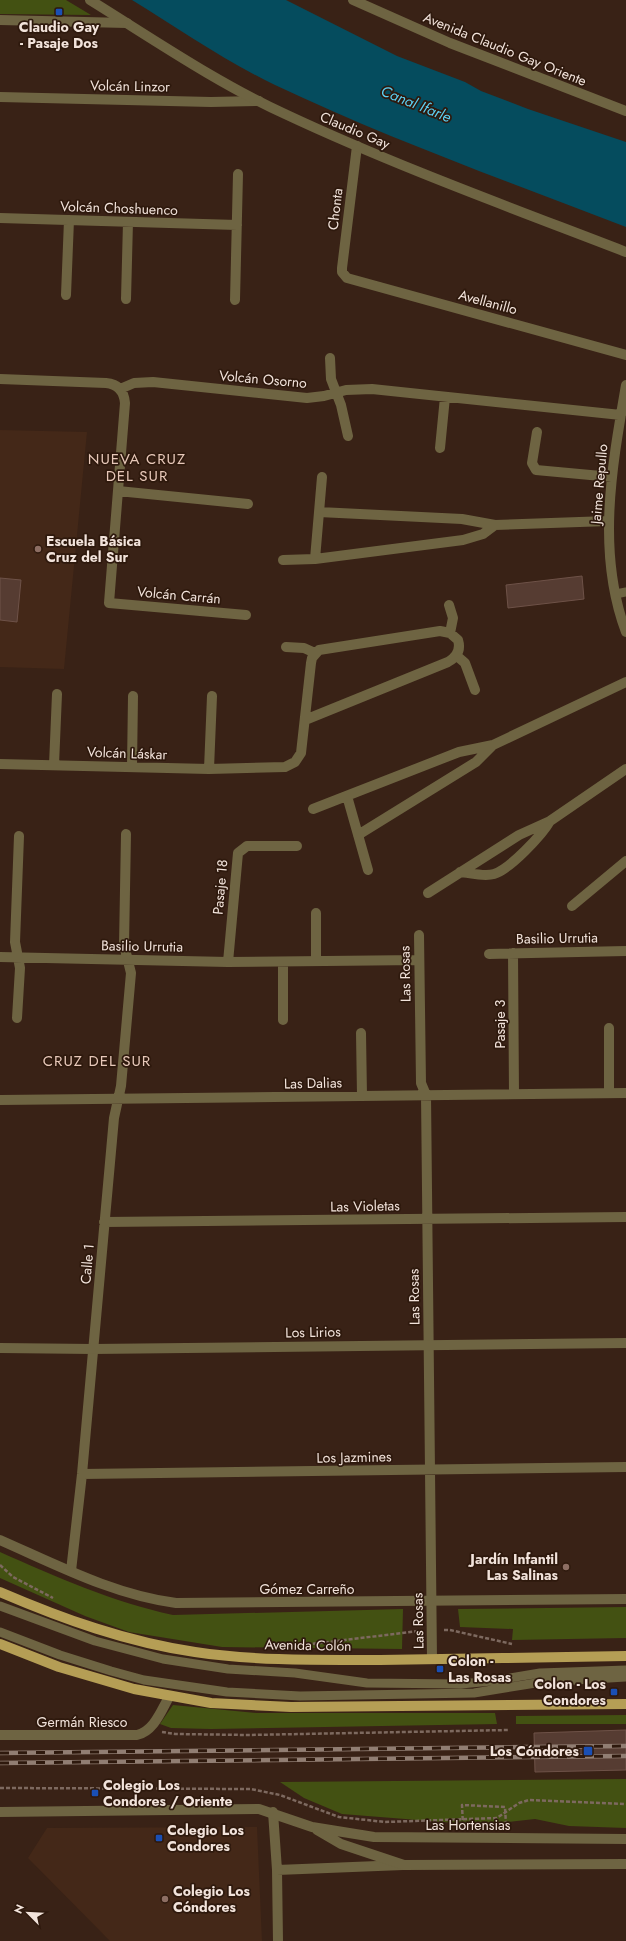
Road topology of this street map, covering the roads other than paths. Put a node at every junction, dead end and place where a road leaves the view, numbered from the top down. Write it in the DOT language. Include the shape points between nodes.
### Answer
graph roads {
  1 [pos="90,0"];
  2 [pos="353,0"];
  3 [pos="0,20"];
  4 [pos="127,23"];
  5 [pos="0,97"];
  6 [pos="259,101"];
  7 [pos="626,111"];
  8 [pos="357,146"];
  9 [pos="238,174"];
  10 [pos="0,218"];
  11 [pos="69,220"];
  12 [pos="128,222"];
  13 [pos="237,226"];
  14 [pos="626,252"];
  15 [pos="344,275"];
  16 [pos="66,295"];
  17 [pos="126,299"];
  18 [pos="235,300"];
  19 [pos="626,355"];
  20 [pos="330,358"];
  21 [pos="0,379"];
  22 [pos="626,385"];
  23 [pos="120,389"];
  24 [pos="336,392"];
  25 [pos="445,397"];
  26 [pos="621,415"];
  27 [pos="537,432"];
  28 [pos="348,436"];
  29 [pos="440,448"];
  30 [pos="322,477"];
  31 [pos="612,477"];
  32 [pos="118,491"];
  33 [pos="248,504"];
  34 [pos="319,512"];
  35 [pos="608,522"];
  36 [pos="495,524"];
  37 [pos="315,559"];
  38 [pos="283,560"];
  39 [pos="621,593"];
  40 [pos="449,605"];
  41 [pos="246,614"];
  42 [pos="626,632"];
  43 [pos="450,633"];
  44 [pos="286,647"];
  45 [pos="315,653"];
  46 [pos="457,656"];
  47 [pos="626,682"];
  48 [pos="475,690"];
  49 [pos="57,694"];
  50 [pos="133,696"];
  51 [pos="212,696"];
  52 [pos="305,720"];
  53 [pos="493,745"];
  54 [pos="0,764"];
  55 [pos="54,765"];
  56 [pos="132,767"];
  57 [pos="209,769"];
  58 [pos="626,769"];
  59 [pos="347,796"];
  60 [pos="313,809"];
  61 [pos="550,821"];
  62 [pos="126,834"];
  63 [pos="358,835"];
  64 [pos="19,836"];
  65 [pos="297,846"];
  66 [pos="626,861"];
  67 [pos="368,870"];
  68 [pos="460,872"];
  69 [pos="428,893"];
  70 [pos="572,906"];
  71 [pos="316,913"];
  72 [pos="419,935"];
  73 [pos="626,951"];
  74 [pos="513,953"];
  75 [pos="489,954"];
  76 [pos="0,957"];
  77 [pos="18,957"];
  78 [pos="419,960"];
  79 [pos="128,961"];
  80 [pos="228,962"];
  81 [pos="282,962"];
  82 [pos="316,962"];
  83 [pos="18,1018"];
  84 [pos="283,1020"];
  85 [pos="609,1028"];
  86 [pos="361,1033"];
  87 [pos="609,1093"];
  88 [pos="626,1093"];
  89 [pos="514,1094"];
  90 [pos="362,1096"];
  91 [pos="426,1096"];
  92 [pos="119,1099"];
  93 [pos="0,1100"];
  94 [pos="626,1217"];
  95 [pos="427,1219"];
  96 [pos="104,1222"];
  97 [pos="626,1343"];
  98 [pos="429,1345"];
  99 [pos="0,1348"];
  100 [pos="93,1349"];
  101 [pos="626,1467"];
  102 [pos="430,1470"];
  103 [pos="82,1474"];
  104 [pos="0,1540"];
  105 [pos="71,1572"];
  106 [pos="0,1592"];
  107 [pos="626,1599"];
  108 [pos="431,1602"];
  109 [pos="0,1606"];
  110 [pos="0,1632"];
  111 [pos="0,1644"];
  112 [pos="626,1656"];
  113 [pos="432,1659"];
  114 [pos="626,1670"];
  115 [pos="626,1677"];
  116 [pos="169,1697"];
  117 [pos="626,1704"];
  118 [pos="0,1735"];
  119 [pos="0,1812"];
  120 [pos="273,1812"];
  121 [pos="312,1826"];
  122 [pos="626,1839"];
  123 [pos="626,1864"];
  124 [pos="404,1865"];
  125 [pos="277,1870"];
  126 [pos="278,1941"];
  1 -- 4 [label="street, Claudio Gay"];
  2 -- 7 [label="street, Avenida Claudio Gay Oriente" via="450,43"];
  3 -- 4 [label="street"];
  4 -- 6 [label="street, Claudio Gay"];
  5 -- 6 [label="street, Volcán Linzor"];
  6 -- 8 [label="street, Claudio Gay"];
  8 -- 14 [label="street, Claudio Gay"];
  8 -- 15 [label="street, Chonta" via="342,268"];
  9 -- 13 [label="street"];
  10 -- 11 [label="street, Volcán Choshuenco"];
  11 -- 12 [label="street, Volcán Choshuenco"];
  11 -- 16 [label="street"];
  12 -- 13 [label="street, Volcán Choshuenco"];
  12 -- 17 [label="street"];
  13 -- 18 [label="street"];
  15 -- 19 [label="street, Avellanillo"];
  20 -- 24 [label="street" via="331,379"];
  21 -- 23 [label="street" via="106,383"];
  22 -- 26 [label="street, Jaime Repullo"];
  23 -- 24 [label="street, Volcán Osorno" via="144,382 307,398"];
  23 -- 32 [label="street" via="125,403"];
  24 -- 25 [label="street, Volcán Osorno" via="372,389"];
  24 -- 28 [label="street"];
  25 -- 26 [label="street, Volcán Osorno"];
  25 -- 29 [label="street"];
  26 -- 31 [label="street, Jaime Repullo"];
  27 -- 31 [label="street" via="532,463 536,470"];
  30 -- 34 [label="street"];
  31 -- 35 [label="street, Jaime Repullo"];
  32 -- 33 [label="street"];
  32 -- 41 [label="street, Volcán Carrán" via="109,603"];
  34 -- 36 [label="street" via="462,519"];
  34 -- 37 [label="street"];
  35 -- 36 [label="street"];
  35 -- 39 [label="street, Jaime Repullo"];
  36 -- 37 [label="street" via="474,538"];
  37 -- 38 [label="street"];
  39 -- 42 [label="street, Jaime Repullo"];
  40 -- 43 [label="street" via="453,618"];
  43 -- 45 [label="street" via="444,631 324,649"];
  43 -- 46 [label="street" via="458,640"];
  44 -- 45 [label="street" via="304,648"];
  45 -- 52 [label="street, Volcán Láskar" via="311,663"];
  46 -- 48 [label="street" via="465,664"];
  46 -- 52 [label="street" via="448,662"];
  47 -- 53 [label="street"];
  49 -- 55 [label="street"];
  50 -- 56 [label="street"];
  51 -- 57 [label="street"];
  52 -- 57 [label="street, Volcán Láskar" via="301,753 295,762 285,767"];
  53 -- 59 [label="street" via="459,752"];
  53 -- 63 [label="street" via="465,769"];
  54 -- 55 [label="street, Volcán Láskar"];
  55 -- 56 [label="street, Volcán Láskar"];
  56 -- 57 [label="street, Volcán Láskar"];
  58 -- 61 [label="street"];
  59 -- 60 [label="street"];
  59 -- 63 [label="street"];
  61 -- 68 [label="street" via="527,830"];
  61 -- 68 [label="street" via="535,841 499,872 488,875"];
  62 -- 79 [label="street, Calle 1" via="124,945"];
  63 -- 67 [label="street"];
  64 -- 77 [label="street" via="15,942"];
  65 -- 80 [label="street, Pasaje 18" via="247,846 238,852"];
  66 -- 70 [label="street"];
  68 -- 69 [label="street"];
  71 -- 82 [label="street"];
  72 -- 78 [label="street, Las Rosas"];
  73 -- 74 [label="street, Basilio Urrutia"];
  74 -- 75 [label="street, Basilio Urrutia"];
  74 -- 89 [label="street, Pasaje 3"];
  76 -- 77 [label="street, Basilio Urrutia"];
  77 -- 79 [label="street, Basilio Urrutia"];
  77 -- 83 [label="street"];
  78 -- 82 [label="street, Basilio Urrutia"];
  78 -- 91 [label="street, Las Rosas" via="421,1083"];
  79 -- 80 [label="street, Basilio Urrutia"];
  79 -- 92 [label="street, Calle 1" via="131,973"];
  80 -- 81 [label="street, Basilio Urrutia"];
  81 -- 82 [label="street, Basilio Urrutia"];
  81 -- 84 [label="street"];
  85 -- 87 [label="street"];
  86 -- 90 [label="street"];
  87 -- 88 [label="street, Las Dalias"];
  87 -- 89 [label="street, Las Dalias"];
  89 -- 91 [label="street, Las Dalias"];
  90 -- 91 [label="street, Las Dalias"];
  90 -- 92 [label="street, Las Dalias"];
  91 -- 95 [label="street, Las Rosas"];
  92 -- 93 [label="street, Las Dalias"];
  92 -- 96 [label="street, Calle 1" via="114,1118"];
  94 -- 95 [label="street, Las Violetas"];
  95 -- 96 [label="street, Las Violetas"];
  95 -- 98 [label="street, Las Rosas"];
  96 -- 100 [label="street, Calle 1"];
  97 -- 98 [label="street, Los Lirios"];
  98 -- 100 [label="street, Los Lirios"];
  98 -- 102 [label="street, Las Rosas"];
  99 -- 100 [label="street, Los Lirios"];
  100 -- 103 [label="street, Calle 1"];
  101 -- 102 [label="street, Los Jazmines"];
  102 -- 103 [label="street, Los Jazmines"];
  102 -- 108 [label="street, Las Rosas"];
  103 -- 105 [label="street, Calle 1"];
  104 -- 105 [label="street, Gómez Carreño"];
  105 -- 108 [label="street, Gómez Carreño" via="124,1592 176,1603"];
  106 -- 113 [label="main road, Avenida Colón" via="97,1630 194,1652 290,1660"];
  107 -- 108 [label="street, Gómez Carreño"];
  108 -- 113 [label="street, Las Rosas"];
  109 -- 114 [label="lane" via="95,1641 162,1659 367,1683 461,1684 552,1672"];
  110 -- 115 [label="lane" via="66,1657 138,1678 197,1689 249,1694 339,1696 474,1693 542,1682"];
  111 -- 116 [label="main road" via="90,1677"];
  112 -- 113 [label="main road, Avenida Colón"];
  116 -- 117 [label="main road" via="235,1705 291,1708"];
  116 -- 118 [label="street, Germán Riesco" via="147,1731 137,1735"];
  119 -- 120 [label="street, Las Hortensias" via="252,1809"];
  120 -- 121 [label="street, Las Hortensias"];
  120 -- 125 [label="street"];
  121 -- 122 [label="street, Las Hortensias" via="374,1837"];
  121 -- 124 [label="street, Las Hortensias" via="342,1844"];
  123 -- 124 [label="street, Las Hortensias"];
  124 -- 125 [label="street, Las Hortensias"];
  125 -- 126 [label="street"];
}
